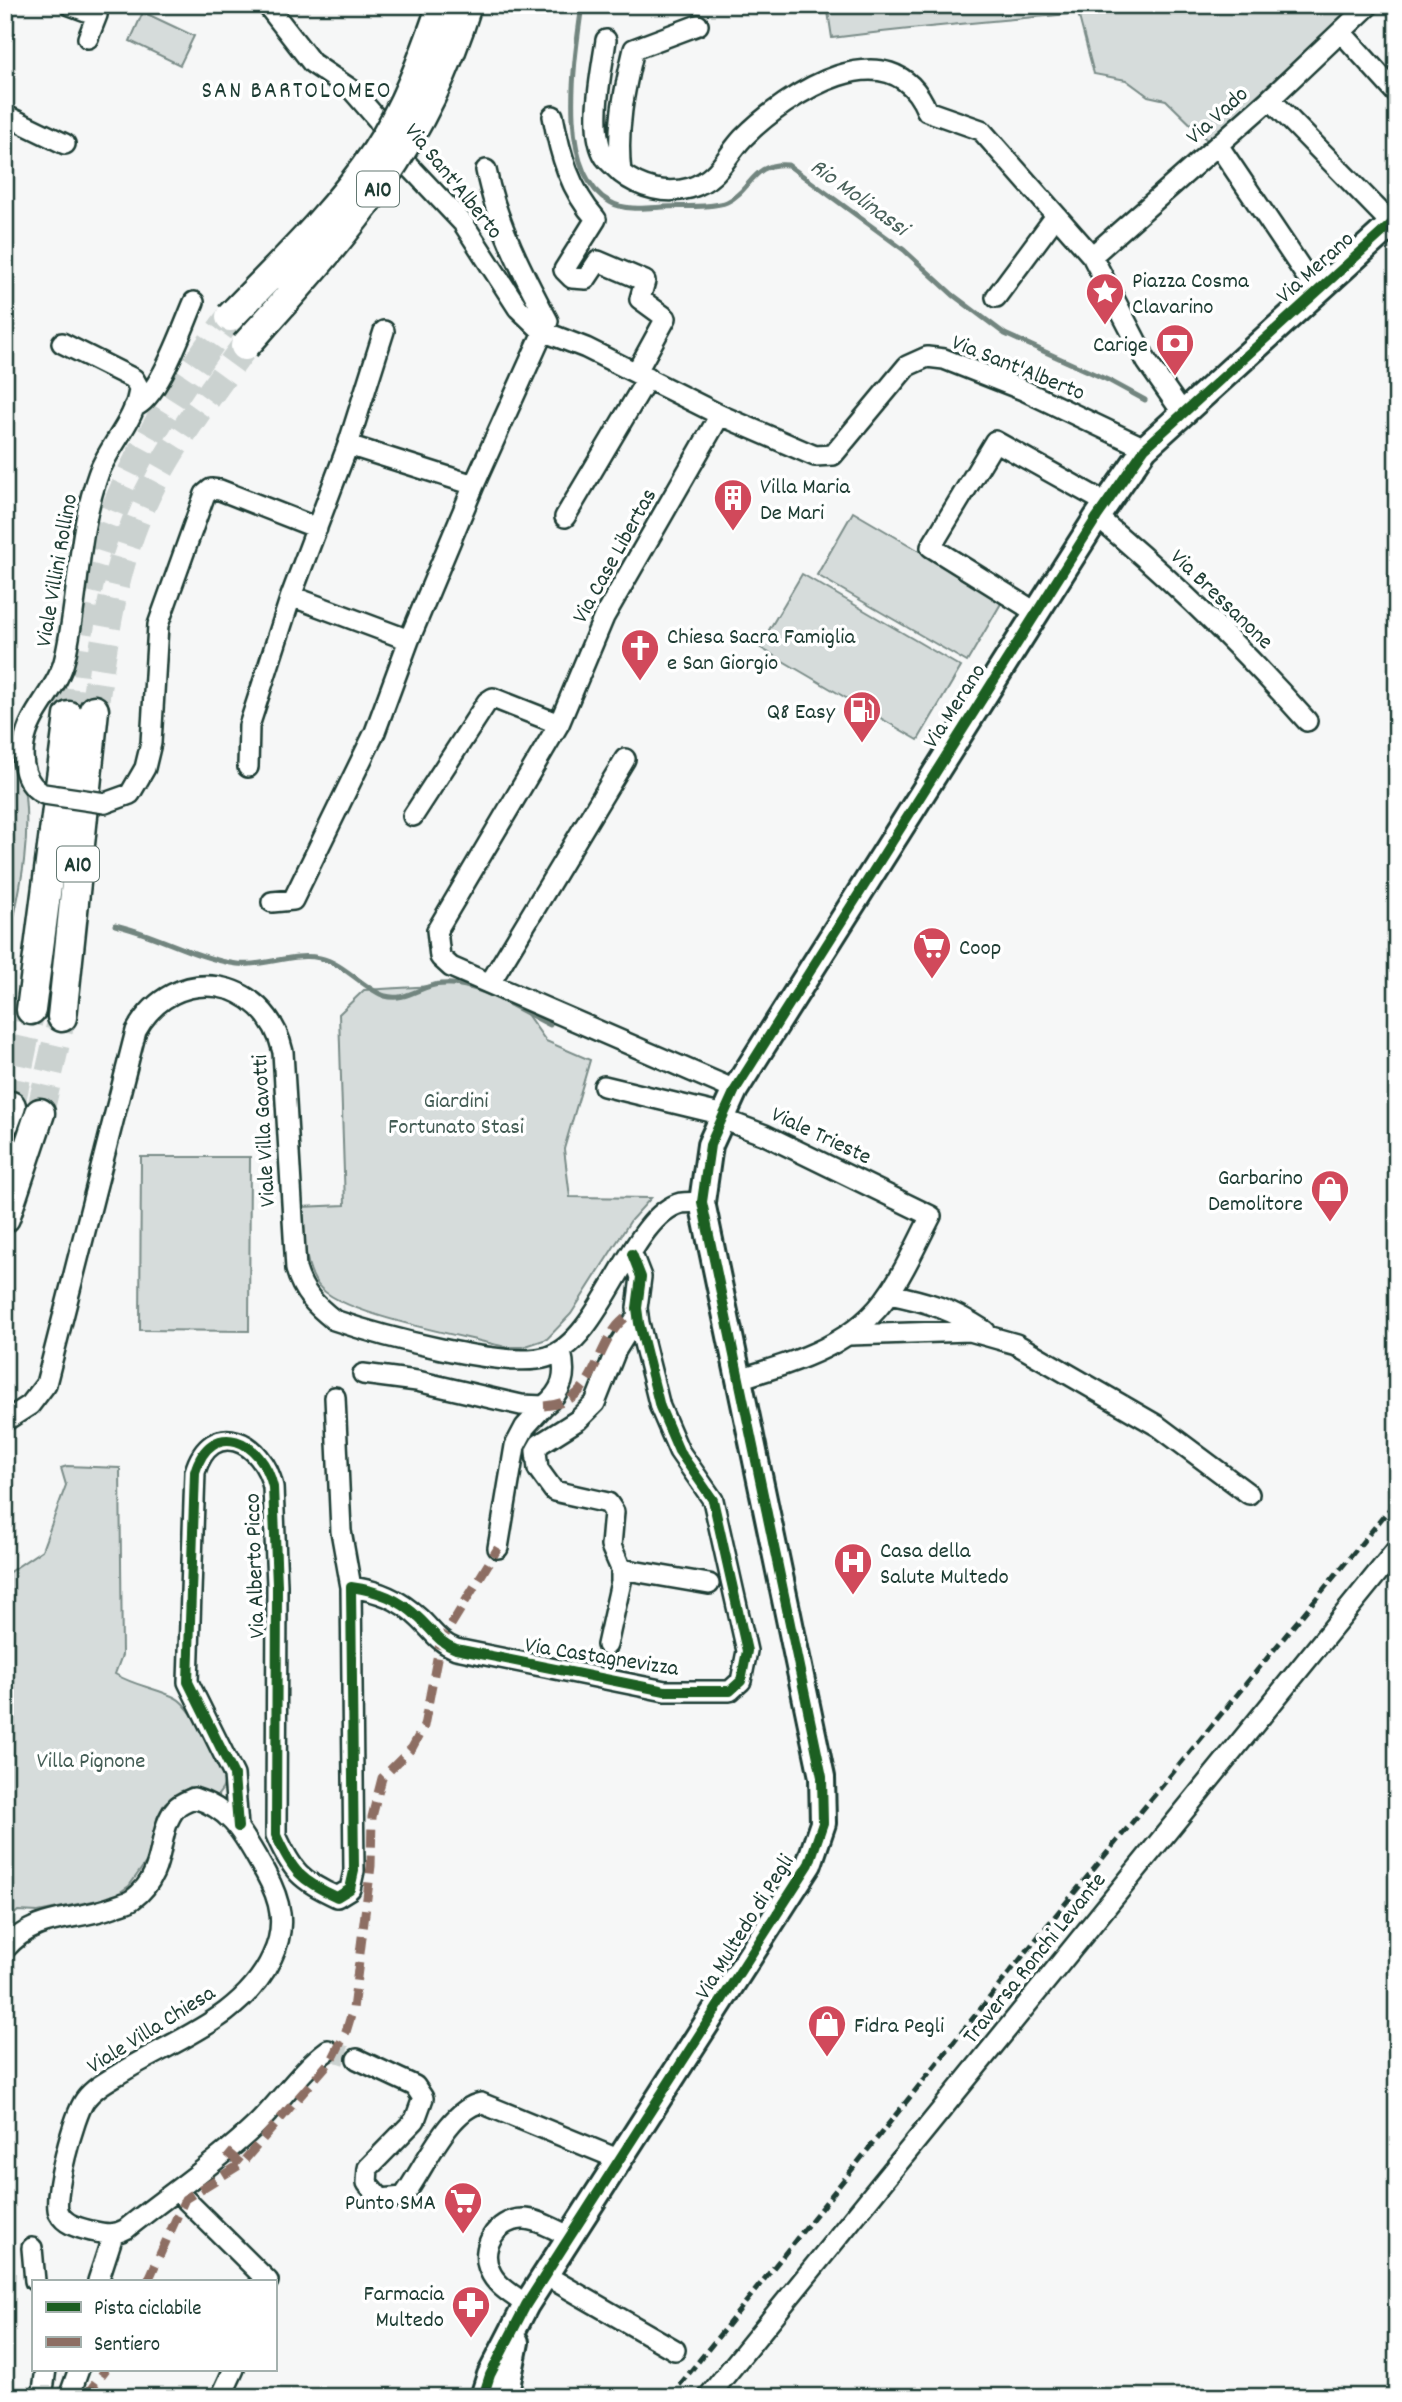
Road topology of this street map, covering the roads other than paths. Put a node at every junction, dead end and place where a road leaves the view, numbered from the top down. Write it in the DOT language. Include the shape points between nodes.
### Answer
graph roads {
  1 [pos="70,5"];
  2 [pos="267,5"];
  3 [pos="442,5"];
  4 [pos="467,5"];
  5 [pos="1369,5"];
  6 [pos="698,25"];
  7 [pos="1340,32"];
  8 [pos="88,38"];
  9 [pos="606,40"];
  10 [pos="1397,94"];
  11 [pos="1270,99"];
  12 [pos="5,115"];
  13 [pos="553,116"];
  14 [pos="65,144"];
  15 [pos="1218,145"];
  16 [pos="486,170"];
  17 [pos="621,173"];
  18 [pos="1056,216"];
  19 [pos="1394,222"];
  20 [pos="1092,256"];
  21 [pos="1317,292"];
  22 [pos="996,298"];
  23 [pos="194,302"];
  24 [pos="230,317"];
  25 [pos="384,331"];
  26 [pos="542,331"];
  27 [pos="62,343"];
  28 [pos="245,346"];
  29 [pos="643,374"];
  30 [pos="133,408"];
  31 [pos="1182,412"];
  32 [pos="720,415"];
  33 [pos="348,445"];
  34 [pos="1145,448"];
  35 [pos="474,485"];
  36 [pos="1102,510"];
  37 [pos="565,517"];
  38 [pos="317,528"];
  39 [pos="291,596"];
  40 [pos="1037,613"];
  41 [pos="409,640"];
  42 [pos="1307,721"];
  43 [pos="559,724"];
  44 [pos="625,759"];
  45 [pos="248,767"];
  46 [pos="413,816"];
  47 [pos="272,902"];
  48 [pos="490,983"];
  49 [pos="30,1010"];
  50 [pos="62,1017"];
  51 [pos="604,1086"];
  52 [pos="735,1090"];
  53 [pos="40,1113"];
  54 [pos="723,1117"];
  55 [pos="702,1202"];
  56 [pos="5,1218"];
  57 [pos="632,1254"];
  58 [pos="890,1294"];
  59 [pos="720,1300"];
  60 [pos="638,1315"];
  61 [pos="850,1335"];
  62 [pos="992,1335"];
  63 [pos="561,1352"];
  64 [pos="363,1374"];
  65 [pos="738,1379"];
  66 [pos="335,1397"];
  67 [pos="544,1406"];
  68 [pos="5,1421"];
  69 [pos="1249,1494"];
  70 [pos="498,1548"];
  71 [pos="1397,1549"];
  72 [pos="621,1569"];
  73 [pos="709,1584"];
  74 [pos="351,1587"];
  75 [pos="607,1645"];
  76 [pos="238,1827"];
  77 [pos="5,1949"];
  78 [pos="328,2050"];
  79 [pos="357,2059"];
  80 [pos="618,2159"];
  81 [pos="185,2199"];
  82 [pos="113,2235"];
  83 [pos="569,2236"];
  84 [pos="32,2248"];
  85 [pos="545,2275"];
  86 [pos="35,2280"];
  87 [pos="98,2280"];
  88 [pos="267,2280"];
  89 [pos="521,2314"];
  90 [pos="675,2350"];
  91 [pos="46,2370"];
  92 [pos="79,2370"];
  93 [pos="233,2370"];
  94 [pos="42,2397"];
  95 [pos="69,2397"];
  96 [pos="222,2397"];
  97 [pos="467,2397"];
  98 [pos="483,2397"];
  99 [pos="505,2397"];
  100 [pos="708,2397"];
  1 -- 8 [label="street" via="97,15"];
  2 -- 26 [label="street, Via Sant'Alberto" via="312,63 352,90 378,120 393,149 463,223 517,308"];
  3 -- 24 [label="highway, bridge" via="377,152 315,228"];
  4 -- 28 [label="highway, A10, bridge" via="426,111 394,167 349,229"];
  5 -- 7 [label="street, Via Vado"];
  6 -- 17 [label="street" via="634,49 621,103"];
  7 -- 10 [label="street"];
  7 -- 11 [label="street, Via Vado"];
  9 -- 17 [label="street" via="598,130 604,155"];
  11 -- 15 [label="street, Via Vado"];
  11 -- 19 [label="street"];
  12 -- 14 [label="street"];
  13 -- 29 [label="street" via="565,167 580,202 596,219 564,270 572,278 586,279 598,261 645,281 640,299 666,318"];
  15 -- 20 [label="street, Via Vado"];
  15 -- 21 [label="street"];
  16 -- 26 [label="street, Via Sant'Alberto" via="490,192 548,321"];
  17 -- 18 [label="street" via="635,185 670,191 692,187 723,168 742,139 804,92 856,69 883,70 914,87 927,111 981,130"];
  18 -- 20 [label="street"];
  18 -- 22 [label="street"];
  19 -- 21 [label="main road, Via Merano"];
  20 -- 31 [label="street" via="1147,362"];
  21 -- 31 [label="main road, Via Merano"];
  23 -- 30 [label="street, Viale Villini Rollino" via="158,380 145,401"];
  25 -- 33 [label="street"];
  26 -- 29 [label="street, Via Sant'Alberto"];
  26 -- 35 [label="street"];
  27 -- 30 [label="street" via="134,379 139,388"];
  29 -- 32 [label="street, Via Sant'Alberto"];
  29 -- 37 [label="street"];
  30 -- 38 [label="street, Viale Villini Rollino, bridge" via="100,470 88,512 60,675 28,726 26,773 33,787 44,794 105,803 130,794 145,768 150,743 158,625 205,494 220,489"];
  31 -- 34 [label="main road, Via Merano"];
  32 -- 34 [label="street, Via Sant'Alberto" via="816,456 833,455 907,366 927,357 944,359 1023,390"];
  32 -- 43 [label="street, Via Case Libertas" via="604,617"];
  33 -- 35 [label="street"];
  33 -- 38 [label="street"];
  34 -- 36 [label="main road, Via Merano"];
  35 -- 41 [label="street"];
  36 -- 40 [label="main road, Via Merano"];
  36 -- 40 [label="street" via="995,440 931,547"];
  36 -- 42 [label="street, Via Bressanone" via="1240,645"];
  38 -- 39 [label="street"];
  39 -- 41 [label="street"];
  39 -- 45 [label="street" via="249,726"];
  40 -- 52 [label="main road, Via Merano"];
  41 -- 47 [label="street" via="375,732 309,871 293,900"];
  43 -- 46 [label="street" via="500,698 486,702"];
  43 -- 48 [label="street, Via Case Libertas" via="437,930 440,957 451,967"];
  44 -- 48 [label="street"];
  48 -- 52 [label="street"];
  49 -- 50 [label="highway, A10" via="81,713"];
  51 -- 54 [label="street"];
  52 -- 54 [label="main road, Via Merano"];
  53 -- 56 [label="highway"];
  54 -- 55 [label="main road, Via Merano" via="710,1145"];
  54 -- 58 [label="street, Viale Trieste" via="931,1216"];
  55 -- 57 [label="street" via="680,1203 649,1227"];
  55 -- 59 [label="main road, Via Merano"];
  57 -- 60 [label="street, Via Castagnevizza" via="641,1277"];
  57 -- 63 [label="street" via="580,1332"];
  58 -- 61 [label="street"];
  58 -- 62 [label="street" via="952,1310"];
  59 -- 65 [label="main road, Via Multedo di Pegli"];
  60 -- 72 [label="street, Via Castagnevizza" via="616,1350 594,1403 536,1451 538,1469 554,1491 612,1506 611,1546"];
  60 -- 74 [label="street, Via Castagnevizza" via="666,1427 712,1500 747,1651 741,1681 730,1691 664,1691 467,1652 440,1643 403,1604 380,1592"];
  61 -- 62 [label="street" via="970,1331"];
  61 -- 65 [label="street" via="803,1359"];
  62 -- 69 [label="street" via="1035,1354 1158,1426"];
  63 -- 67 [label="street" via="562,1383 555,1398"];
  63 -- 68 [label="street, Viale Villa Gavotti" via="534,1360 505,1361 357,1328 334,1320 314,1305 301,1287 296,1269 280,1038 261,1008 241,994 218,986 193,987 159,1002 136,1031 46,1384 30,1405"];
  64 -- 67 [label="street"];
  65 -- 80 [label="main road, Via Multedo di Pegli" via="822,1777 823,1823 809,1864"];
  66 -- 74 [label="street" via="341,1531"];
  67 -- 70 [label="street" via="515,1446"];
  71 -- 100 [label="street, Traversa Ronchi Levante"];
  72 -- 73 [label="street"];
  72 -- 75 [label="street, Via Castagnevizza"];
  74 -- 76 [label="street, Via Alberto Picco" via="354,1871 350,1889 337,1897 308,1884 289,1865 276,1835 277,1586 269,1471 256,1451 236,1441 204,1452 195,1472 188,1682 234,1775"];
  76 -- 77 [label="street, Viale Villa Chiesa" via="216,1804 194,1798 177,1806 167,1822 163,1853 152,1877 132,1899 95,1913 45,1920"];
  76 -- 82 [label="street, Viale Villa Chiesa" via="280,1902 280,1936 254,1987 217,2020 111,2079 82,2103 57,2206 75,2227"];
  78 -- 82 [label="street" via="227,2152"];
  79 -- 80 [label="street" via="415,2086 422,2098 415,2120 368,2168 367,2183 381,2199 402,2197 458,2114 472,2104 490,2104"];
  80 -- 83 [label="main road, Via Multedo di Pegli"];
  81 -- 88 [label="street"];
  82 -- 87 [label="street"];
  83 -- 85 [label="main road, Via Multedo di Pegli"];
  83 -- 89 [label="street" via="523,2219 500,2227 492,2237 487,2248 490,2273"];
  84 -- 86 [label="street"];
  85 -- 89 [label="main road, Via Multedo di Pegli"];
  85 -- 90 [label="street"];
  89 -- 97 [label="main road, Via Multedo di Pegli" via="491,2351"];
  89 -- 98 [label="main road, Via Multedo di Pegli"];
  89 -- 99 [label="main road, Via Multedo di Pegli"];
  91 -- 94 [label="street"];
  92 -- 95 [label="street"];
  93 -- 96 [label="street"];
}
